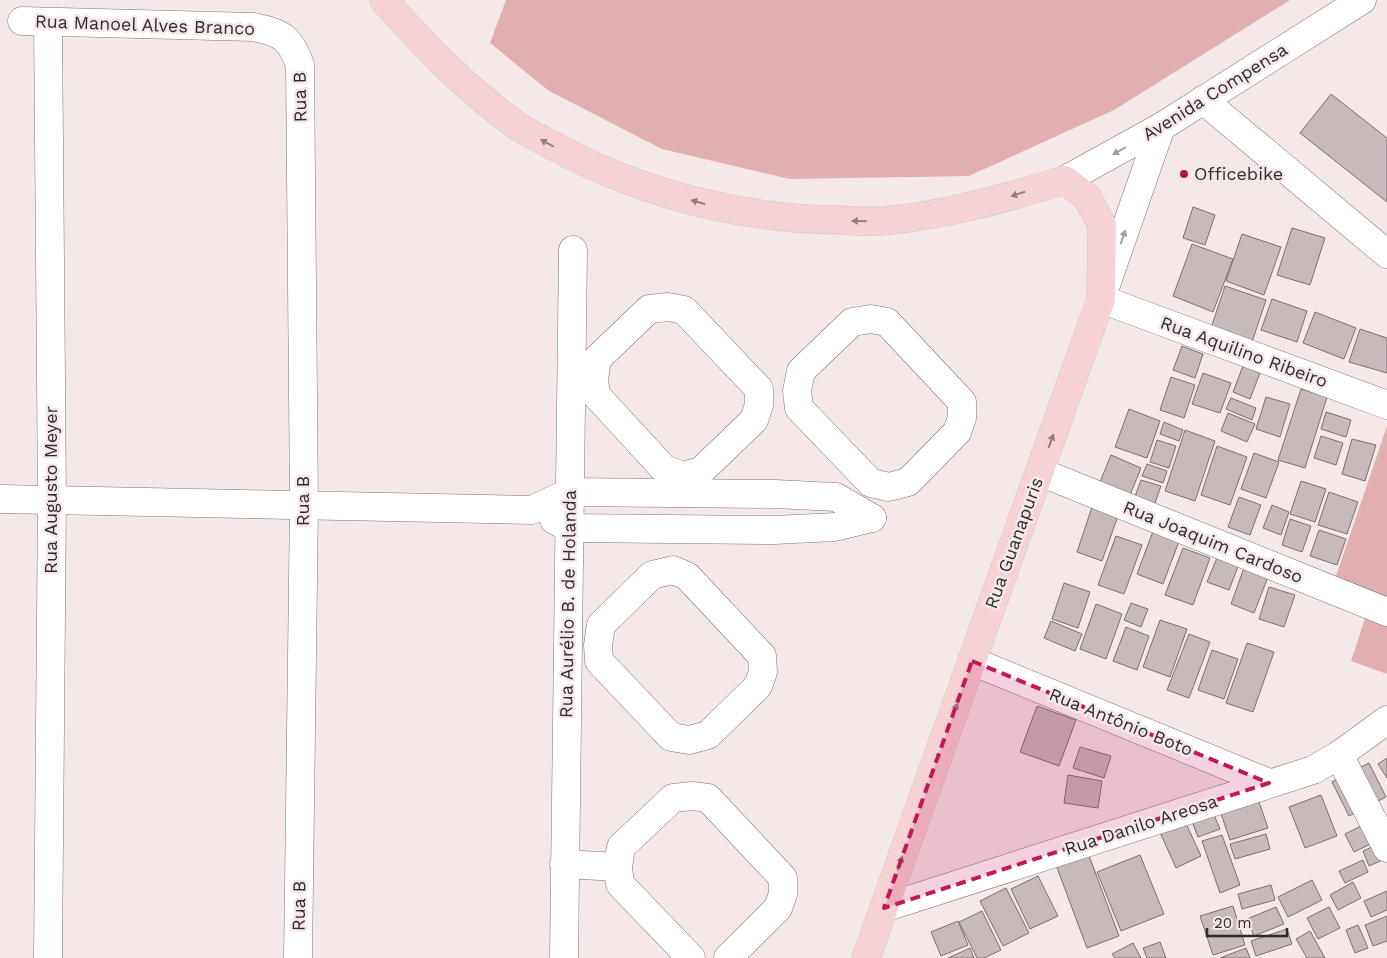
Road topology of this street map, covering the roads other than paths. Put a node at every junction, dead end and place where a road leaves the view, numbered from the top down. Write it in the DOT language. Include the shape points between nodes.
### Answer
graph roads {
  1 [pos="384,0"];
  2 [pos="1362,0"];
  3 [pos="35,21"];
  4 [pos="293,46"];
  5 [pos="1203,100"];
  6 [pos="1161,127"];
  7 [pos="1065,180"];
  8 [pos="573,250"];
  9 [pos="1387,254"];
  10 [pos="1101,299"];
  11 [pos="583,378"];
  12 [pos="759,405"];
  13 [pos="1387,405"];
  14 [pos="799,408"];
  15 [pos="1040,472"];
  16 [pos="908,482"];
  17 [pos="682,485"];
  18 [pos="570,492"];
  19 [pos="0,499"];
  20 [pos="52,499"];
  21 [pos="304,505"];
  22 [pos="532,510"];
  23 [pos="872,518"];
  24 [pos="570,528"];
  25 [pos="677,529"];
  26 [pos="673,570"];
  27 [pos="1387,612"];
  28 [pos="568,644"];
  29 [pos="598,645"];
  30 [pos="972,661"];
  31 [pos="1387,720"];
  32 [pos="1339,755"];
  33 [pos="1269,783"];
  34 [pos="1387,848"];
  35 [pos="564,864"];
  36 [pos="618,867"];
  37 [pos="884,908"];
  38 [pos="48,958"];
  39 [pos="298,958"];
  40 [pos="564,958"];
  41 [pos="691,958"];
  42 [pos="728,958"];
  43 [pos="866,958"];
  7 -- 1 [label="main road, Avenida Compensa, one-way" via="947,212 882,221 809,220 729,210 659,192 578,160 518,126 461,83"];
  2 -- 5 [label="street, Avenida Compensa"];
  3 -- 4 [label="street, Rua Manoel Alves Branco" via="253,27 276,32"];
  3 -- 20 [label="street, Rua Augusto Meyer"];
  4 -- 21 [label="street, Rua B" via="300,65"];
  5 -- 6 [label="street, Avenida Compensa"];
  5 -- 9 [label="street"];
  6 -- 7 [label="street, Avenida Compensa, one-way"];
  10 -- 6 [label="street, Rua Guanapuris, one-way"];
  7 -- 10 [label="main road" via="1087,197 1102,225"];
  8 -- 11 [label="street, Rua Aurélio B. de Holanda"];
  10 -- 13 [label="street, Rua Aquilino Ribeiro"];
  15 -- 10 [label="main road, Rua Guanapuris, one-way"];
  11 -- 12 [label="street" via="597,359 649,309 668,307 684,310 759,389"];
  11 -- 17 [label="street" via="596,396"];
  11 -- 18 [label="street, Rua Aurélio B. de Holanda"];
  12 -- 14 [label="street"];
  12 -- 17 [label="street" via="754,420 701,472"];
  14 -- 16 [label="street" via="871,483 889,487"];
  14 -- 16 [label="street" via="797,391 801,371 852,322 871,319 887,322 962,402 962,418 957,432"];
  15 -- 27 [label="street, Rua Joaquim Cardoso"];
  15 -- 30 [label="main road, Rua Guanapuris"];
  16 -- 23 [label="street"];
  17 -- 18 [label="street"];
  17 -- 23 [label="street" via="836,497"];
  17 -- 25 [label="street"];
  18 -- 22 [label="street"];
  18 -- 24 [label="street, Rua Aurélio B. de Holanda"];
  19 -- 20 [label="street"];
  20 -- 21 [label="street"];
  20 -- 38 [label="street, Rua Augusto Meyer"];
  21 -- 22 [label="street"];
  21 -- 39 [label="street, Rua B"];
  22 -- 24 [label="street"];
  23 -- 25 [label="street" via="835,528"];
  24 -- 25 [label="street"];
  24 -- 28 [label="street, Rua Aurélio B. de Holanda"];
  25 -- 26 [label="street"];
  26 -- 29 [label="street" via="652,575 601,625"];
  26 -- 29 [label="street" via="687,576 762,656 763,672 758,686 708,735 689,740 671,737 599,661"];
  28 -- 29 [label="street"];
  28 -- 35 [label="street, Rua Aurélio B. de Holanda"];
  30 -- 33 [label="street, Rua Antônio Boto"];
  37 -- 30 [label="main road, Rua Guanapuris, one-way"];
  31 -- 32 [label="street, Rua Danilo Areosa"];
  32 -- 33 [label="street, Rua Danilo Areosa" via="1313,770"];
  32 -- 34 [label="street"];
  33 -- 37 [label="street, Rua Danilo Areosa"];
  35 -- 36 [label="street"];
  35 -- 40 [label="street, Rua Aurélio B. de Holanda"];
  36 -- 41 [label="street" via="620,884"];
  36 -- 42 [label="street" via="621,847 673,798 708,798 783,878 783,894 778,908"];
  37 -- 43 [label="main road, Rua Guanapuris"];
}
